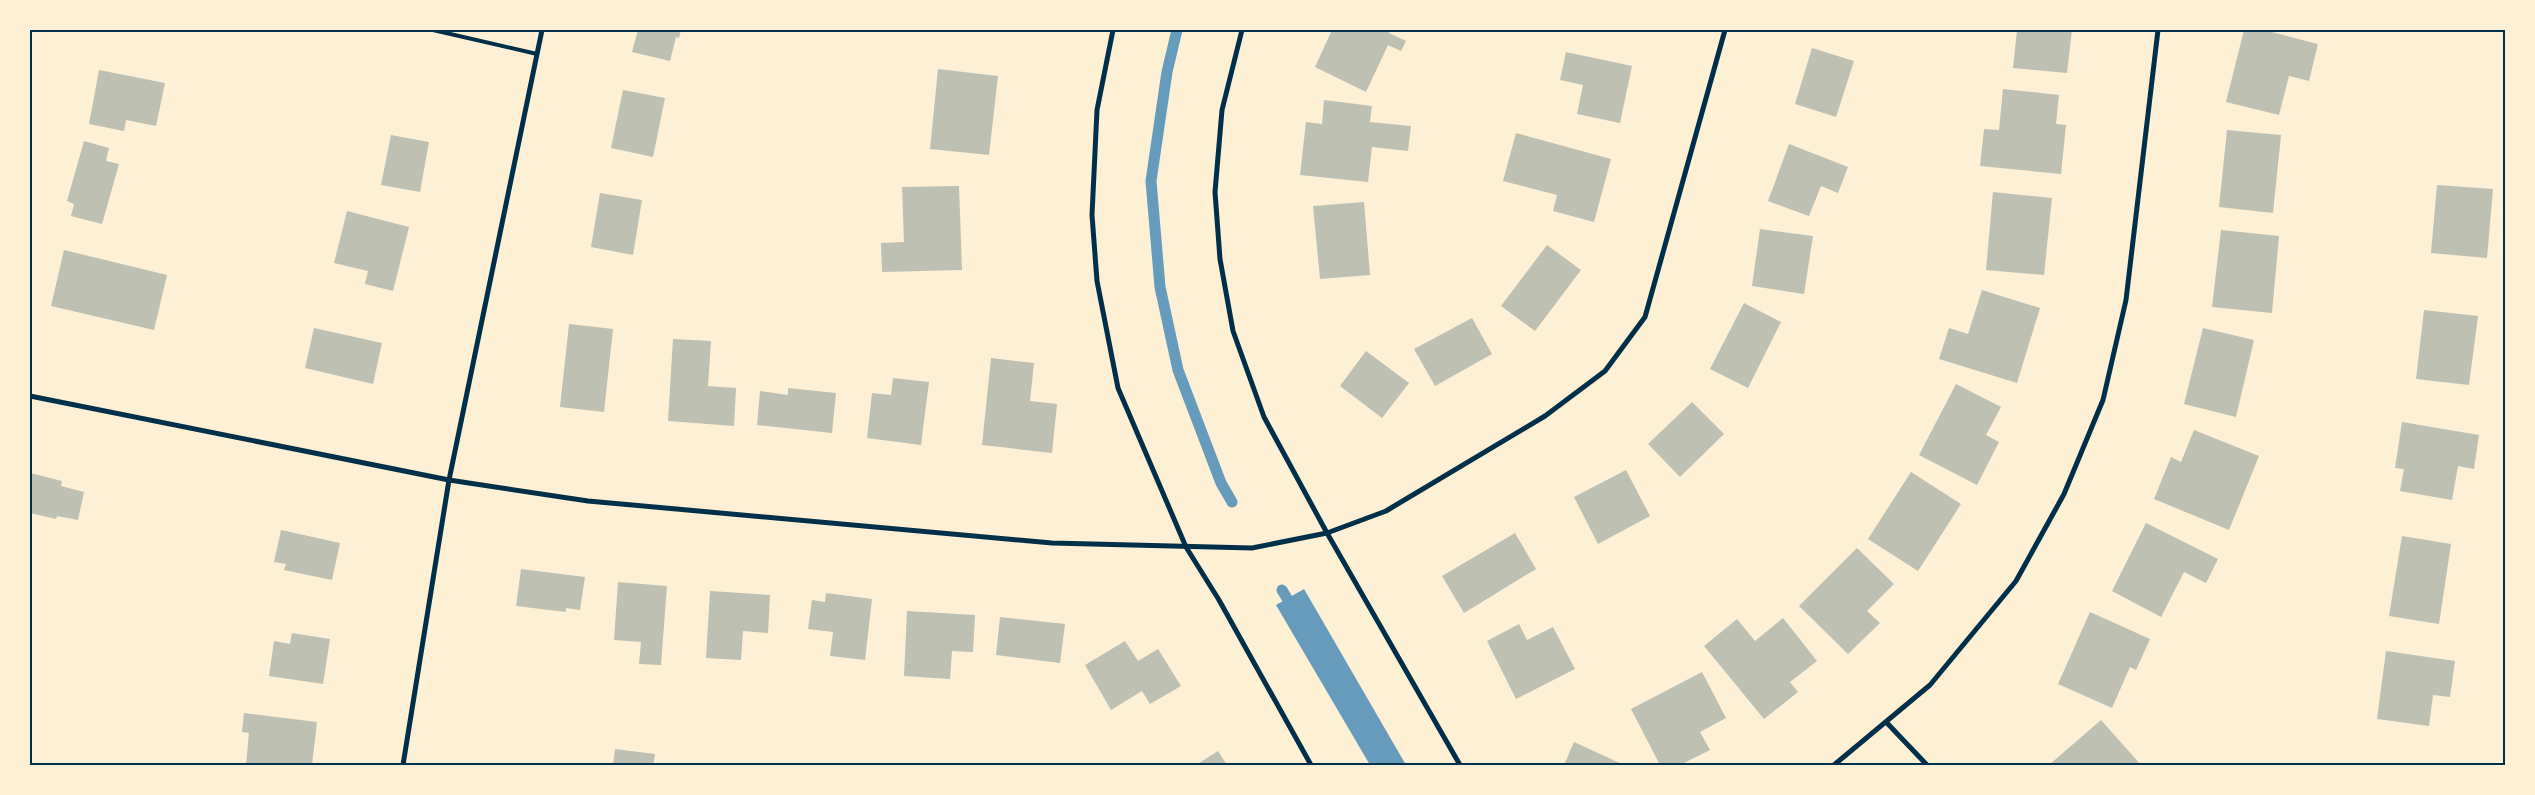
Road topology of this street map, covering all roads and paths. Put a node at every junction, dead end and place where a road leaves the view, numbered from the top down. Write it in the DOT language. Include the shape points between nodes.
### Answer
graph roads {
  1 [pos="433,30"];
  2 [pos="542,30"];
  3 [pos="1113,30"];
  4 [pos="1242,30"];
  5 [pos="1725,30"];
  6 [pos="2158,30"];
  7 [pos="444,31"];
  8 [pos="537,54"];
  9 [pos="30,396"];
  10 [pos="449,480"];
  11 [pos="1327,533"];
  12 [pos="1186,546"];
  13 [pos="1887,723"];
  14 [pos="403,765"];
  15 [pos="1311,765"];
  16 [pos="1460,765"];
  17 [pos="1834,765"];
  18 [pos="1927,765"];
  1 -- 7 [label="lane"];
  2 -- 8 [label="street"];
  3 -- 12 [label="street" via="1096,110 1092,215 1097,281 1118,388"];
  4 -- 11 [label="street" via="1222,110 1215,192 1220,259 1233,331 1264,417"];
  5 -- 11 [label="street" via="1644,317 1605,371 1546,416 1386,511"];
  6 -- 13 [label="street" via="2126,300 2103,400 2064,494 2016,581 1930,685"];
  7 -- 8 [label="lane"];
  8 -- 10 [label="street"];
  9 -- 10 [label="street"];
  10 -- 12 [label="street" via="588,501 1052,544"];
  10 -- 14 [label="street"];
  11 -- 12 [label="street" via="1252,548"];
  11 -- 16 [label="street"];
  12 -- 15 [label="street"];
  13 -- 17 [label="street"];
  13 -- 18 [label="street"];
}
